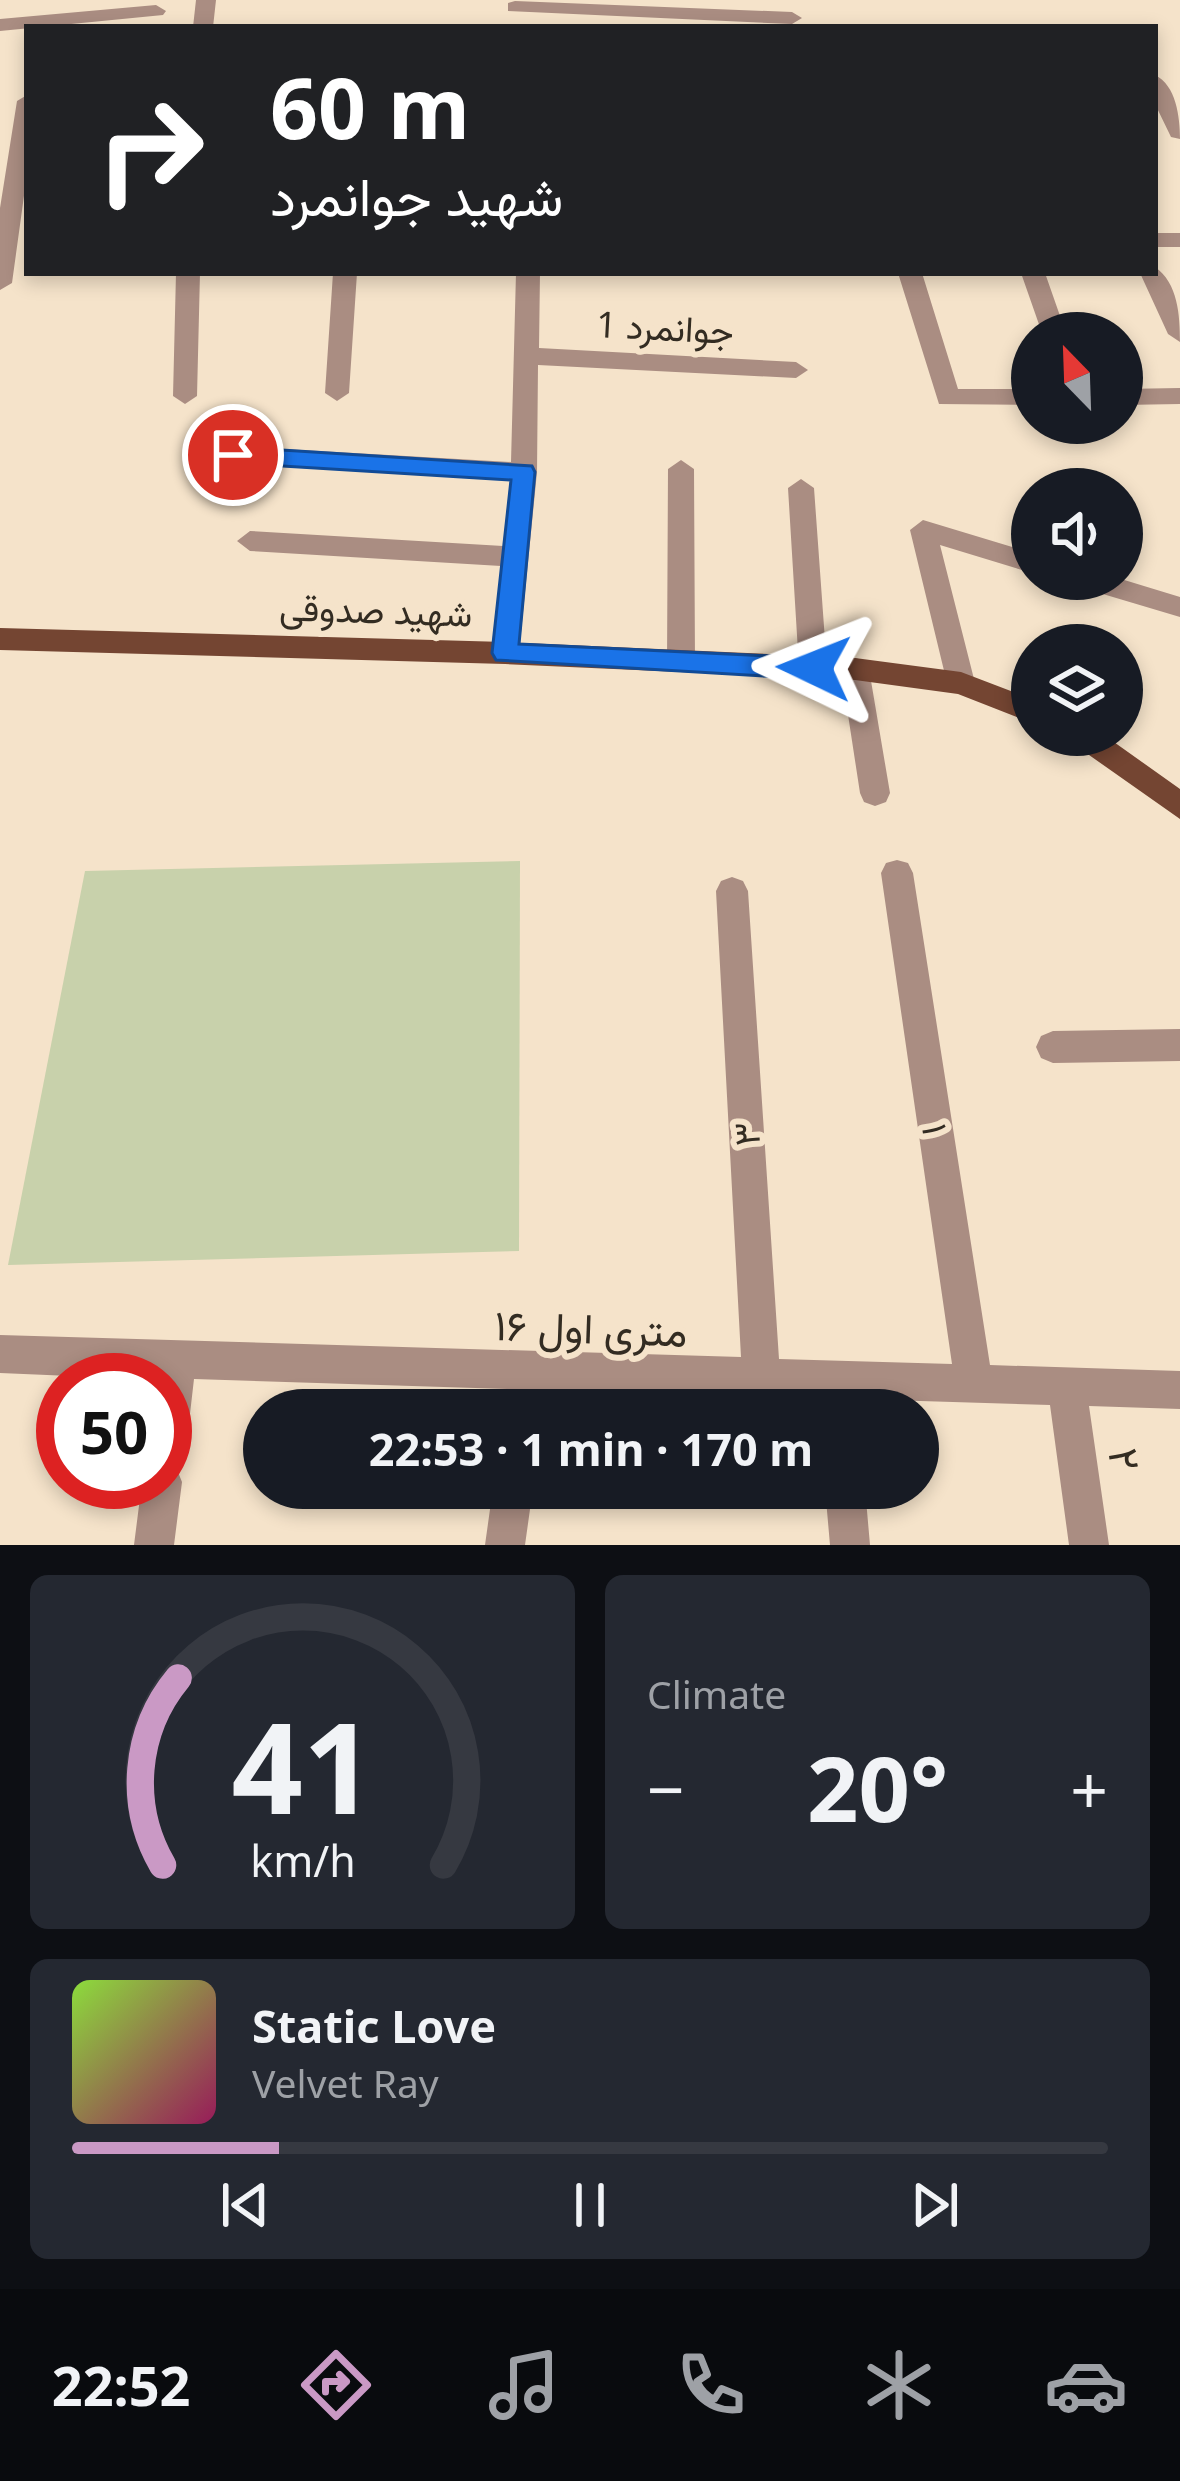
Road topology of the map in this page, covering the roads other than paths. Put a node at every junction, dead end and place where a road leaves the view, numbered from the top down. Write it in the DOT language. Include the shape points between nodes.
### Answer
graph roads {
  1 [pos="156,11"];
  2 [pos="516,12"];
  3 [pos="791,18"];
  4 [pos="46,24"];
  5 [pos="1158,91"];
  6 [pos="24,126"];
  7 [pos="1171,133"];
  8 [pos="8,267"];
  9 [pos="188,276"];
  10 [pos="345,276"];
  11 [pos="528,276"];
  12 [pos="911,276"];
  13 [pos="1034,276"];
  14 [pos="1153,276"];
  15 [pos="1047,312"];
  16 [pos="1180,334"];
  17 [pos="530,356"];
  18 [pos="796,370"];
  19 [pos="337,393"];
  20 [pos="185,396"];
  21 [pos="1180,396"];
  22 [pos="1011,397"];
  23 [pos="1143,397"];
  24 [pos="233,455"];
  25 [pos="681,469"];
  26 [pos="524,472"];
  27 [pos="801,488"];
  28 [pos="250,541"];
  29 [pos="516,557"];
  30 [pos="1011,557"];
  31 [pos="1143,596"];
  32 [pos="1180,607"];
  33 [pos="0,639"];
  34 [pos="505,653"];
  35 [pos="681,664"];
  36 [pos="814,668"];
  37 [pos="855,669"];
  38 [pos="961,683"];
  39 [pos="1011,703"];
  40 [pos="1111,756"];
  41 [pos="875,793"];
  42 [pos="1180,806"];
  43 [pos="897,873"];
  44 [pos="732,891"];
  45 [pos="1180,1045"];
  46 [pos="1053,1047"];
  47 [pos="0,1354"];
  48 [pos="36,1355"];
  49 [pos="192,1360"];
  50 [pos="530,1371"];
  51 [pos="761,1378"];
  52 [pos="974,1384"];
  53 [pos="1067,1387"];
  54 [pos="527,1389"];
  55 [pos="810,1389"];
  56 [pos="911,1389"];
  57 [pos="1180,1390"];
  58 [pos="159,1509"];
  59 [pos="510,1509"];
  60 [pos="847,1509"];
  61 [pos="154,1545"];
  62 [pos="506,1545"];
  63 [pos="850,1545"];
  64 [pos="1089,1545"];
  1 -- 4 [label="street"];
  2 -- 3 [label="street"];
  5 -- 7 [label="street"];
  6 -- 8 [label="street"];
  9 -- 20 [label="street"];
  10 -- 19 [label="street"];
  11 -- 17 [label="street"];
  12 -- 22 [label="street" via="948,398"];
  13 -- 15 [label="street"];
  14 -- 16 [label="street"];
  17 -- 18 [label="street, جوانمرد 1"];
  17 -- 26 [label="street"];
  21 -- 23 [label="street"];
  24 -- 26 [label="street"];
  25 -- 35 [label="street"];
  26 -- 29 [label="street"];
  27 -- 36 [label="street"];
  28 -- 29 [label="street"];
  29 -- 34 [label="street"];
  30 -- 38 [label="street" via="922,530"];
  31 -- 32 [label="street"];
  33 -- 34 [label="main road, شهید صدوقی"];
  34 -- 35 [label="main road, شهید صدوقی"];
  35 -- 36 [label="main road, شهید صدوقی"];
  36 -- 37 [label="main road, شهید صدوقی"];
  37 -- 38 [label="main road, شهید صدوقی"];
  37 -- 41 [label="street"];
  38 -- 39 [label="main road, شهید صدوقی"];
  40 -- 42 [label="main road"];
  43 -- 52 [label="street, ۱"];
  44 -- 51 [label="street, ۳"];
  45 -- 46 [label="street"];
  47 -- 48 [label="street, ۱۶ متری اول"];
  49 -- 50 [label="street, ۱۶ متری اول"];
  50 -- 51 [label="street, ۱۶ متری اول"];
  50 -- 54 [label="street"];
  51 -- 55 [label="street, ۱۶ متری اول"];
  52 -- 53 [label="street, ۱۶ متری اول"];
  52 -- 56 [label="street, ۱۶ متری اول"];
  53 -- 57 [label="street, ۱۶ متری اول"];
  53 -- 64 [label="street, ۲"];
  58 -- 61 [label="street"];
  59 -- 62 [label="street"];
  60 -- 63 [label="street"];
}
